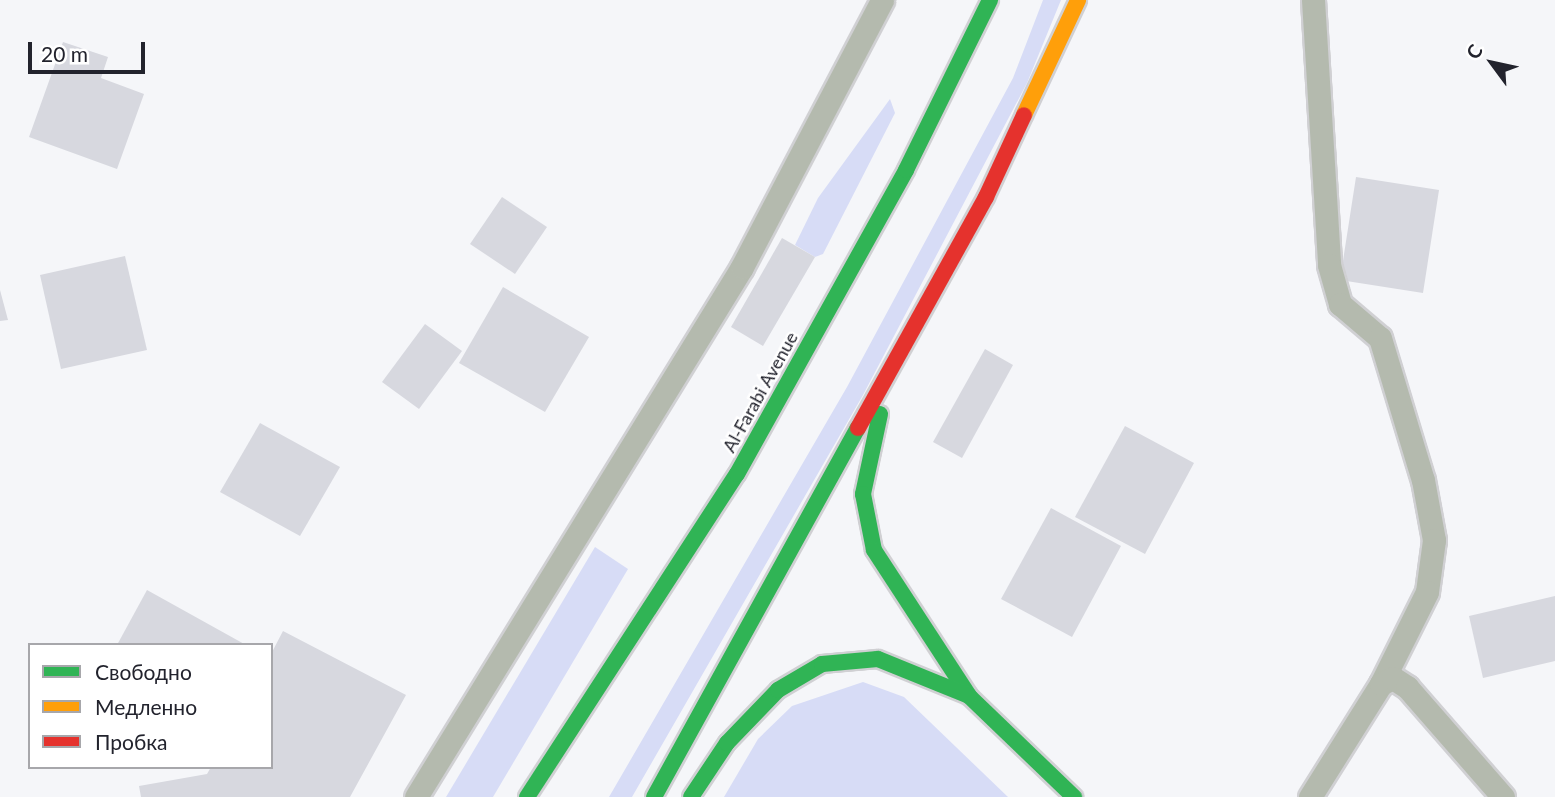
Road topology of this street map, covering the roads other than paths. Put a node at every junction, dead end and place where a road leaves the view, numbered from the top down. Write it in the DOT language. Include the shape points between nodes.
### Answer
graph roads {
  1 [pos="882,0"];
  2 [pos="990,0"];
  3 [pos="1078,0"];
  4 [pos="1313,0"];
  5 [pos="895,362"];
  6 [pos="737,474"];
  7 [pos="1381,684"];
  8 [pos="969,696"];
  9 [pos="584,741"];
  10 [pos="416,797"];
  11 [pos="527,797"];
  12 [pos="654,797"];
  13 [pos="691,797"];
  14 [pos="1074,797"];
  15 [pos="1310,797"];
  16 [pos="1503,797"];
  1 -- 10 [label="lane" via="742,267"];
  2 -- 6 [label="main road, Al-Farabi Avenue" via="911,159"];
  3 -- 5 [label="main road" via="986,197"];
  4 -- 7 [label="lane" via="1329,265 1340,304 1380,338 1423,480 1434,540 1427,592"];
  5 -- 8 [label="main road" via="863,494 866,527 892,584"];
  5 -- 12 [label="main road"];
  6 -- 9 [label="main road, Al-Farabi Avenue"];
  6 -- 11 [label="main road"];
  7 -- 15 [label="lane"];
  7 -- 16 [label="lane" via="1393,678 1407,687"];
  8 -- 13 [label="main road" via="878,659 822,664 778,690 727,743"];
  8 -- 14 [label="main road"];
}
